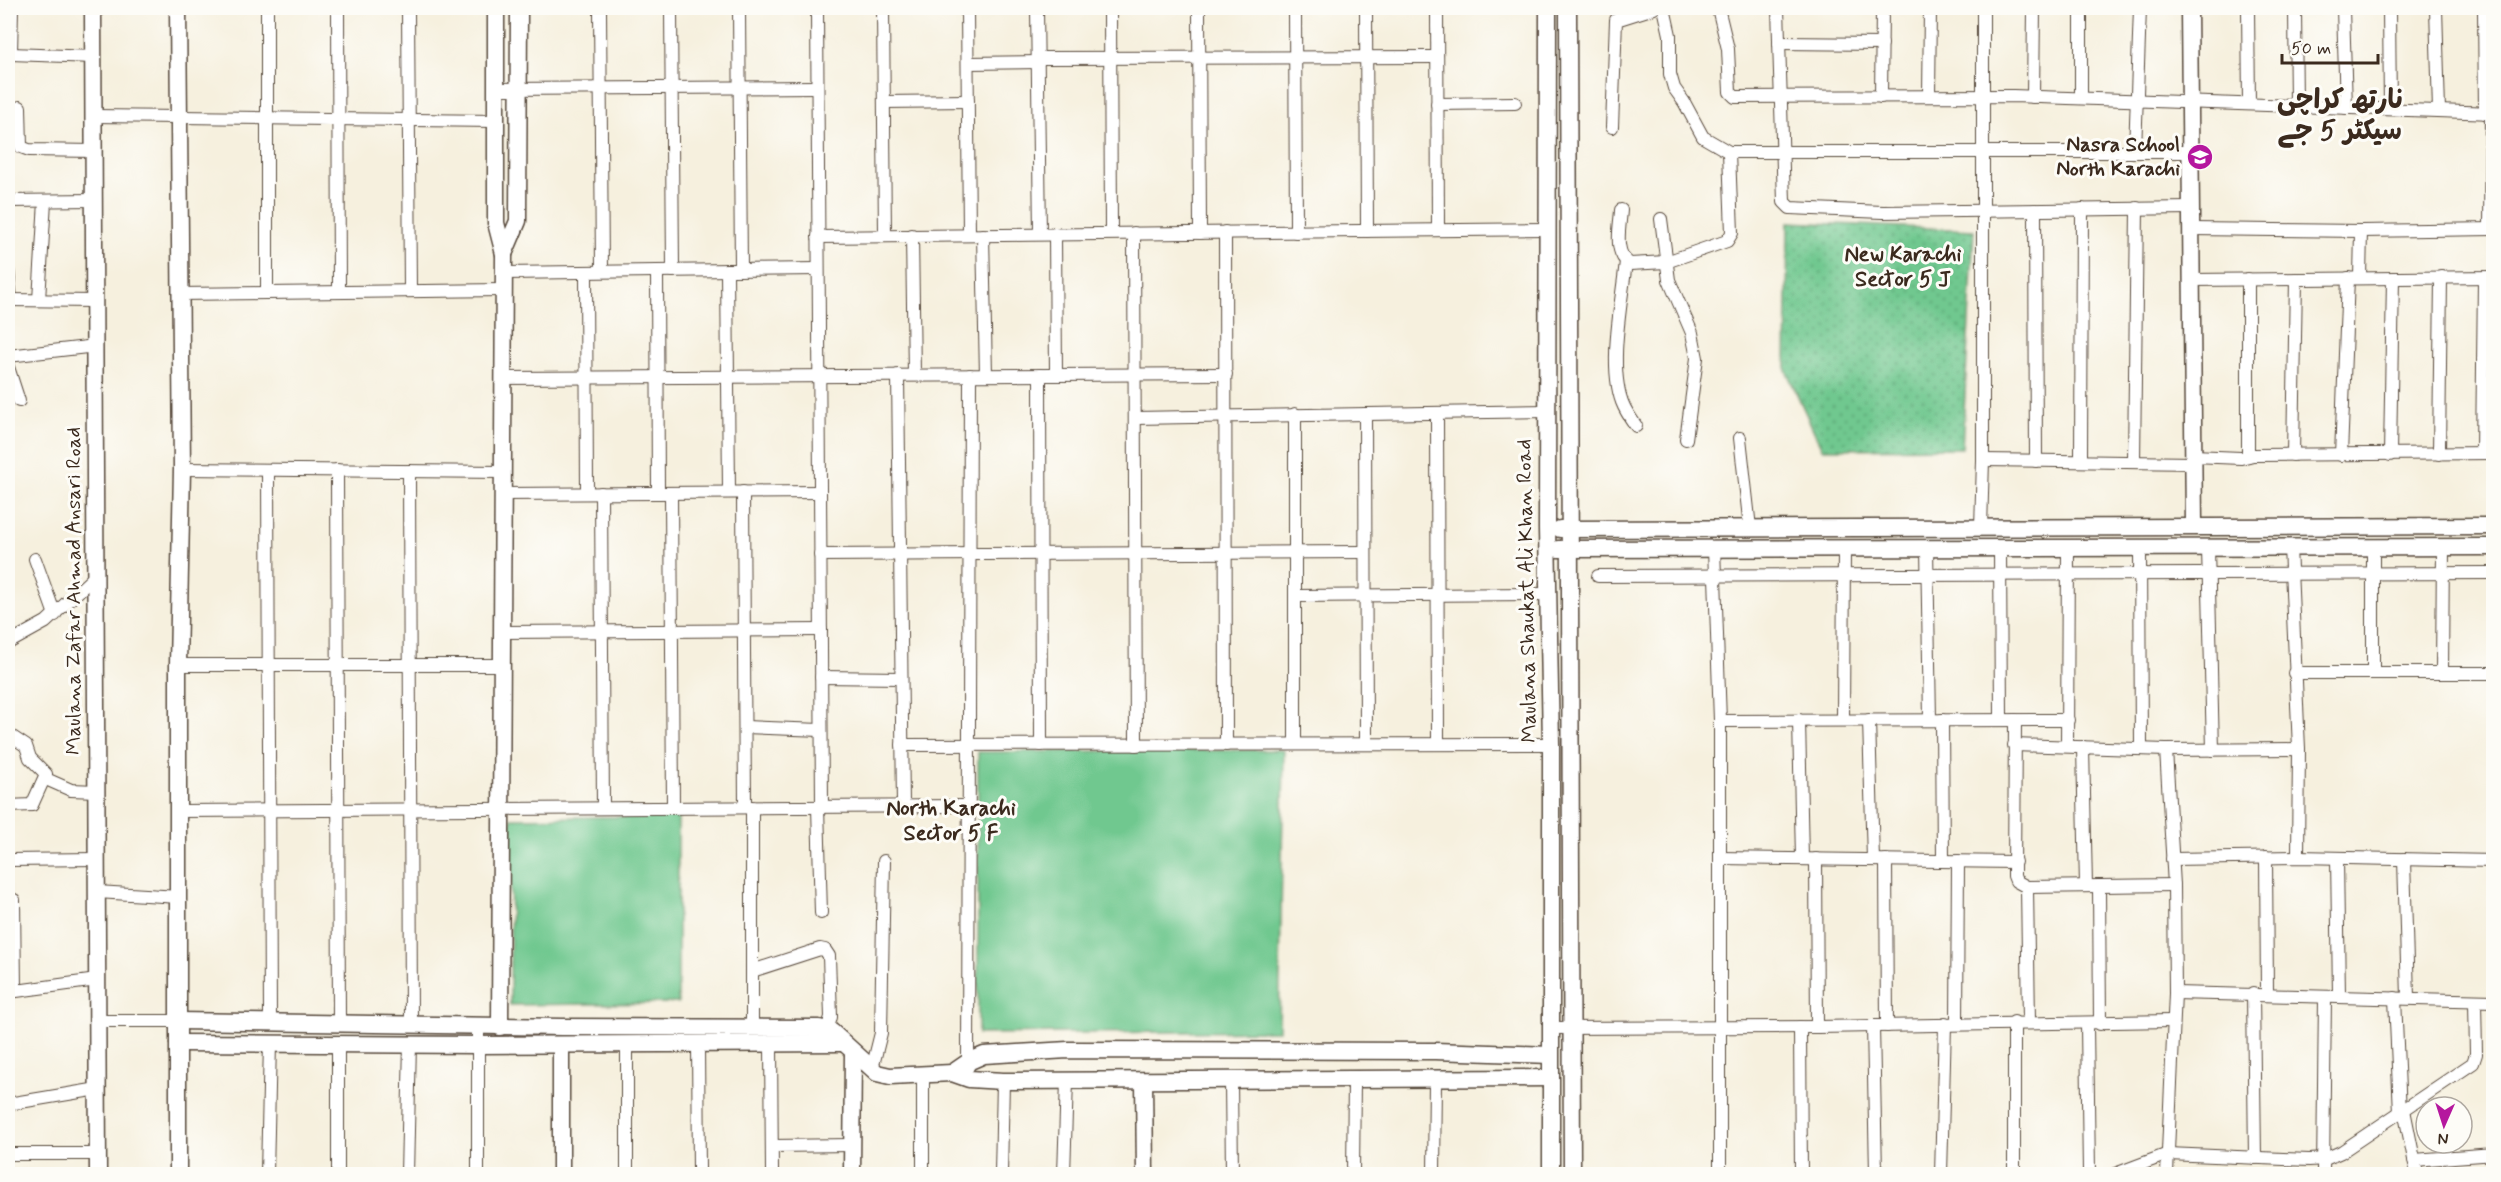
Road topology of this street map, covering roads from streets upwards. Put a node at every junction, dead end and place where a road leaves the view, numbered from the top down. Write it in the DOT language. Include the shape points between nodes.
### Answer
graph roads {
  1 [pos="12,8"];
  2 [pos="93,8"];
  3 [pos="178,8"];
  4 [pos="267,8"];
  5 [pos="338,8"];
  6 [pos="408,8"];
  7 [pos="496,8"];
  8 [pos="519,8"];
  9 [pos="600,8"];
  10 [pos="671,8"];
  11 [pos="739,8"];
  12 [pos="817,8"];
  13 [pos="883,8"];
  14 [pos="967,8"];
  15 [pos="1037,8"];
  16 [pos="1110,8"];
  17 [pos="1199,8"];
  18 [pos="1295,8"];
  19 [pos="1366,8"];
  20 [pos="1437,8"];
  21 [pos="1548,8"];
  22 [pos="1568,8"];
  23 [pos="1654,8"];
  24 [pos="1664,8"];
  25 [pos="1718,8"];
  26 [pos="1778,8"];
  27 [pos="1882,8"];
  28 [pos="1930,8"];
  29 [pos="1983,8"];
  30 [pos="2034,8"];
  31 [pos="2081,8"];
  32 [pos="2140,8"];
  33 [pos="2189,8"];
  34 [pos="2248,8"];
  35 [pos="2295,8"];
  36 [pos="2343,8"];
  37 [pos="2389,8"];
  38 [pos="2436,8"];
  39 [pos="2484,8"];
  40 [pos="1779,43"];
  41 [pos="1882,44"];
  42 [pos="94,57"];
  43 [pos="1295,57"];
  44 [pos="1367,57"];
  45 [pos="1437,57"];
  46 [pos="1110,58"];
  47 [pos="1199,58"];
  48 [pos="1038,60"];
  49 [pos="968,63"];
  50 [pos="672,87"];
  51 [pos="740,87"];
  52 [pos="817,87"];
  53 [pos="601,88"];
  54 [pos="497,89"];
  55 [pos="518,89"];
  56 [pos="1929,96"];
  57 [pos="1983,96"];
  58 [pos="2032,96"];
  59 [pos="1780,97"];
  60 [pos="1881,97"];
  61 [pos="2081,98"];
  62 [pos="2137,100"];
  63 [pos="968,101"];
  64 [pos="884,102"];
  65 [pos="2190,102"];
  66 [pos="1437,104"];
  67 [pos="1515,104"];
  68 [pos="2249,104"];
  69 [pos="2296,106"];
  70 [pos="20,107"];
  71 [pos="2346,108"];
  72 [pos="2390,109"];
  73 [pos="2439,111"];
  74 [pos="2490,113"];
  75 [pos="94,116"];
  76 [pos="178,116"];
  77 [pos="268,117"];
  78 [pos="338,118"];
  79 [pos="409,119"];
  80 [pos="496,121"];
  81 [pos="1612,127"];
  82 [pos="14,131"];
  83 [pos="95,151"];
  84 [pos="1982,151"];
  85 [pos="2135,151"];
  86 [pos="1729,152"];
  87 [pos="2190,152"];
  88 [pos="1782,153"];
  89 [pos="94,200"];
  90 [pos="8,201"];
  91 [pos="45,201"];
  92 [pos="2138,208"];
  93 [pos="2191,208"];
  94 [pos="2082,209"];
  95 [pos="1621,210"];
  96 [pos="1982,210"];
  97 [pos="2035,210"];
  98 [pos="1661,219"];
  99 [pos="1548,229"];
  100 [pos="2492,229"];
  101 [pos="1438,230"];
  102 [pos="2192,230"];
  103 [pos="1367,231"];
  104 [pos="2361,231"];
  105 [pos="1225,232"];
  106 [pos="1296,232"];
  107 [pos="1111,233"];
  108 [pos="1134,233"];
  109 [pos="1200,233"];
  110 [pos="1040,234"];
  111 [pos="1055,234"];
  112 [pos="969,235"];
  113 [pos="983,235"];
  114 [pos="885,236"];
  115 [pos="912,236"];
  116 [pos="818,237"];
  117 [pos="504,254"];
  118 [pos="1626,261"];
  119 [pos="1666,262"];
  120 [pos="8,269"];
  121 [pos="818,269"];
  122 [pos="727,270"];
  123 [pos="741,270"];
  124 [pos="602,271"];
  125 [pos="657,271"];
  126 [pos="673,271"];
  127 [pos="586,272"];
  128 [pos="504,273"];
  129 [pos="2441,277"];
  130 [pos="2354,278"];
  131 [pos="2393,278"];
  132 [pos="2489,278"];
  133 [pos="2248,279"];
  134 [pos="2296,279"];
  135 [pos="2191,280"];
  136 [pos="502,290"];
  137 [pos="410,291"];
  138 [pos="339,292"];
  139 [pos="267,293"];
  140 [pos="179,294"];
  141 [pos="9,300"];
  142 [pos="39,300"];
  143 [pos="95,301"];
  144 [pos="96,346"];
  145 [pos="8,356"];
  146 [pos="8,367"];
  147 [pos="1134,374"];
  148 [pos="1226,374"];
  149 [pos="898,375"];
  150 [pos="914,375"];
  151 [pos="970,375"];
  152 [pos="986,375"];
  153 [pos="1040,375"];
  154 [pos="1056,375"];
  155 [pos="728,376"];
  156 [pos="819,376"];
  157 [pos="587,377"];
  158 [pos="658,377"];
  159 [pos="502,378"];
  160 [pos="19,401"];
  161 [pos="1548,411"];
  162 [pos="1437,413"];
  163 [pos="1294,414"];
  164 [pos="1365,414"];
  165 [pos="1226,415"];
  166 [pos="1135,418"];
  167 [pos="1636,426"];
  168 [pos="1740,438"];
  169 [pos="1686,439"];
  170 [pos="2488,453"];
  171 [pos="2439,454"];
  172 [pos="2293,455"];
  173 [pos="2341,455"];
  174 [pos="2390,455"];
  175 [pos="2248,456"];
  176 [pos="1983,460"];
  177 [pos="2036,460"];
  178 [pos="2193,460"];
  179 [pos="2081,461"];
  180 [pos="2134,462"];
  181 [pos="182,469"];
  182 [pos="268,470"];
  183 [pos="337,470"];
  184 [pos="409,471"];
  185 [pos="502,472"];
  186 [pos="729,492"];
  187 [pos="743,492"];
  188 [pos="820,492"];
  189 [pos="587,493"];
  190 [pos="601,493"];
  191 [pos="665,493"];
  192 [pos="502,494"];
  193 [pos="2194,525"];
  194 [pos="2493,526"];
  195 [pos="1750,528"];
  196 [pos="1981,528"];
  197 [pos="1547,529"];
  198 [pos="1569,529"];
  199 [pos="2493,546"];
  200 [pos="2290,547"];
  201 [pos="2373,547"];
  202 [pos="2443,547"];
  203 [pos="1844,548"];
  204 [pos="1927,548"];
  205 [pos="2000,548"];
  206 [pos="2068,548"];
  207 [pos="2140,548"];
  208 [pos="2208,548"];
  209 [pos="1547,549"];
  210 [pos="1569,549"];
  211 [pos="1714,549"];
  212 [pos="1295,552"];
  213 [pos="1365,552"];
  214 [pos="1135,553"];
  215 [pos="1226,553"];
  216 [pos="969,554"];
  217 [pos="1040,554"];
  218 [pos="820,555"];
  219 [pos="900,555"];
  220 [pos="35,559"];
  221 [pos="2373,573"];
  222 [pos="2443,573"];
  223 [pos="2493,573"];
  224 [pos="96,574"];
  225 [pos="1843,575"];
  226 [pos="1928,575"];
  227 [pos="2000,575"];
  228 [pos="2068,575"];
  229 [pos="2140,575"];
  230 [pos="2208,575"];
  231 [pos="1598,576"];
  232 [pos="1715,576"];
  233 [pos="2291,576"];
  234 [pos="1438,594"];
  235 [pos="1548,594"];
  236 [pos="1295,596"];
  237 [pos="1364,596"];
  238 [pos="55,615"];
  239 [pos="820,630"];
  240 [pos="672,631"];
  241 [pos="744,631"];
  242 [pos="502,632"];
  243 [pos="602,632"];
  244 [pos="8,643"];
  245 [pos="178,664"];
  246 [pos="269,665"];
  247 [pos="338,665"];
  248 [pos="409,665"];
  249 [pos="502,665"];
  250 [pos="2294,673"];
  251 [pos="2373,673"];
  252 [pos="2442,673"];
  253 [pos="2493,673"];
  254 [pos="821,677"];
  255 [pos="901,678"];
  256 [pos="1799,720"];
  257 [pos="1843,720"];
  258 [pos="1869,720"];
  259 [pos="1936,720"];
  260 [pos="2001,720"];
  261 [pos="2015,720"];
  262 [pos="2068,720"];
  263 [pos="1720,721"];
  264 [pos="745,727"];
  265 [pos="821,730"];
  266 [pos="8,734"];
  267 [pos="1295,744"];
  268 [pos="1366,744"];
  269 [pos="1438,744"];
  270 [pos="1551,744"];
  271 [pos="902,745"];
  272 [pos="969,745"];
  273 [pos="1041,745"];
  274 [pos="1136,745"];
  275 [pos="1226,745"];
  276 [pos="2014,745"];
  277 [pos="2067,746"];
  278 [pos="2083,747"];
  279 [pos="2141,749"];
  280 [pos="2299,749"];
  281 [pos="2166,750"];
  282 [pos="2213,750"];
  283 [pos="46,778"];
  284 [pos="97,791"];
  285 [pos="8,806"];
  286 [pos="903,806"];
  287 [pos="969,806"];
  288 [pos="749,807"];
  289 [pos="820,807"];
  290 [pos="603,808"];
  291 [pos="673,808"];
  292 [pos="502,809"];
  293 [pos="338,810"];
  294 [pos="410,810"];
  295 [pos="179,811"];
  296 [pos="270,811"];
  297 [pos="2266,857"];
  298 [pos="2298,857"];
  299 [pos="1720,858"];
  300 [pos="2337,858"];
  301 [pos="97,859"];
  302 [pos="1802,859"];
  303 [pos="1816,859"];
  304 [pos="2172,859"];
  305 [pos="2404,859"];
  306 [pos="8,860"];
  307 [pos="1880,860"];
  308 [pos="884,861"];
  309 [pos="1943,861"];
  310 [pos="1958,861"];
  311 [pos="2493,861"];
  312 [pos="2014,862"];
  313 [pos="2175,885"];
  314 [pos="2086,886"];
  315 [pos="2099,886"];
  316 [pos="2027,887"];
  317 [pos="97,892"];
  318 [pos="8,897"];
  319 [pos="179,897"];
  320 [pos="820,914"];
  321 [pos="752,971"];
  322 [pos="97,980"];
  323 [pos="11,992"];
  324 [pos="2175,993"];
  325 [pos="2253,993"];
  326 [pos="2267,993"];
  327 [pos="2339,996"];
  328 [pos="2325,997"];
  329 [pos="2395,998"];
  330 [pos="2408,998"];
  331 [pos="2475,1001"];
  332 [pos="2493,1001"];
  333 [pos="97,1021"];
  334 [pos="178,1021"];
  335 [pos="2172,1021"];
  336 [pos="2013,1022"];
  337 [pos="2029,1022"];
  338 [pos="270,1023"];
  339 [pos="339,1024"];
  340 [pos="1951,1024"];
  341 [pos="2086,1024"];
  342 [pos="2100,1024"];
  343 [pos="411,1025"];
  344 [pos="478,1026"];
  345 [pos="752,1026"];
  346 [pos="1874,1026"];
  347 [pos="1887,1026"];
  348 [pos="501,1027"];
  349 [pos="1549,1028"];
  350 [pos="1569,1028"];
  351 [pos="1720,1028"];
  352 [pos="1800,1028"];
  353 [pos="1816,1028"];
  354 [pos="827,1031"];
  355 [pos="338,1042"];
  356 [pos="178,1043"];
  357 [pos="270,1043"];
  358 [pos="410,1043"];
  359 [pos="698,1043"];
  360 [pos="771,1044"];
  361 [pos="478,1045"];
  362 [pos="561,1045"];
  363 [pos="627,1045"];
  364 [pos="847,1047"];
  365 [pos="1267,1052"];
  366 [pos="1550,1055"];
  367 [pos="968,1062"];
  368 [pos="872,1069"];
  369 [pos="952,1073"];
  370 [pos="923,1074"];
  371 [pos="1550,1078"];
  372 [pos="969,1079"];
  373 [pos="1354,1079"];
  374 [pos="1067,1080"];
  375 [pos="1231,1080"];
  376 [pos="1267,1080"];
  377 [pos="1435,1080"];
  378 [pos="1003,1081"];
  379 [pos="1144,1081"];
  380 [pos="98,1089"];
  381 [pos="8,1104"];
  382 [pos="2402,1111"];
  383 [pos="853,1145"];
  384 [pos="772,1146"];
  385 [pos="8,1154"];
  386 [pos="98,1154"];
  387 [pos="2168,1154"];
  388 [pos="2493,1154"];
  389 [pos="2255,1158"];
  390 [pos="2325,1159"];
  391 [pos="2414,1160"];
  392 [pos="98,1174"];
  393 [pos="178,1174"];
  394 [pos="267,1174"];
  395 [pos="338,1174"];
  396 [pos="407,1174"];
  397 [pos="478,1174"];
  398 [pos="561,1174"];
  399 [pos="627,1174"];
  400 [pos="699,1174"];
  401 [pos="772,1174"];
  402 [pos="852,1174"];
  403 [pos="923,1174"];
  404 [pos="1001,1174"];
  405 [pos="1064,1174"];
  406 [pos="1145,1174"];
  407 [pos="1232,1174"];
  408 [pos="1353,1174"];
  409 [pos="1434,1174"];
  410 [pos="1551,1174"];
  411 [pos="1572,1174"];
  412 [pos="1720,1174"];
  413 [pos="1801,1174"];
  414 [pos="1876,1174"];
  415 [pos="1941,1174"];
  416 [pos="2014,1174"];
  417 [pos="2089,1174"];
  418 [pos="2115,1174"];
  419 [pos="2167,1174"];
  420 [pos="2323,1174"];
  421 [pos="2417,1174"];
  1 -- 42 [label="street" via="11,54"];
  2 -- 42 [label="street, Maulana Zafar Ahmad Ansari Road"];
  3 -- 76 [label="street"];
  4 -- 77 [label="street"];
  5 -- 78 [label="street"];
  6 -- 79 [label="street"];
  7 -- 54 [label="street"];
  8 -- 55 [label="street"];
  9 -- 53 [label="street"];
  10 -- 50 [label="street"];
  11 -- 51 [label="street"];
  12 -- 52 [label="street"];
  13 -- 64 [label="street"];
  14 -- 49 [label="street"];
  15 -- 48 [label="street"];
  16 -- 46 [label="street"];
  17 -- 47 [label="street"];
  18 -- 43 [label="street"];
  19 -- 44 [label="street"];
  20 -- 45 [label="street"];
  21 -- 99 [label="street, Maulana Shaukat Ali Khan Road"];
  22 -- 198 [label="street, Maulana Shaukat Ali Khan Road"];
  23 -- 81 [label="street" via="1616,20"];
  24 -- 86 [label="street" via="1674,88 1703,137"];
  25 -- 59 [label="street" via="1728,50 1731,96"];
  26 -- 40 [label="street"];
  27 -- 41 [label="street"];
  28 -- 56 [label="street"];
  29 -- 57 [label="street"];
  30 -- 58 [label="street"];
  31 -- 61 [label="street"];
  32 -- 62 [label="street"];
  33 -- 65 [label="street"];
  34 -- 68 [label="street"];
  35 -- 69 [label="street"];
  36 -- 71 [label="street"];
  37 -- 72 [label="street"];
  38 -- 73 [label="street"];
  39 -- 74 [label="street"];
  40 -- 41 [label="street"];
  40 -- 59 [label="street"];
  41 -- 60 [label="street"];
  42 -- 75 [label="street, Maulana Zafar Ahmad Ansari Road"];
  43 -- 44 [label="street"];
  43 -- 47 [label="street"];
  43 -- 106 [label="street"];
  44 -- 45 [label="street"];
  44 -- 103 [label="street"];
  45 -- 66 [label="street"];
  46 -- 47 [label="street"];
  46 -- 48 [label="street"];
  46 -- 107 [label="street"];
  47 -- 109 [label="street"];
  48 -- 49 [label="street"];
  48 -- 110 [label="street"];
  49 -- 63 [label="street"];
  50 -- 51 [label="street"];
  50 -- 53 [label="street"];
  50 -- 126 [label="street"];
  51 -- 52 [label="street"];
  51 -- 123 [label="street"];
  52 -- 116 [label="street"];
  53 -- 55 [label="street"];
  53 -- 124 [label="street"];
  54 -- 55 [label="street"];
  54 -- 80 [label="street"];
  55 -- 117 [label="street" via="518,221"];
  56 -- 57 [label="street"];
  56 -- 60 [label="street"];
  57 -- 58 [label="street"];
  57 -- 84 [label="street"];
  58 -- 61 [label="street"];
  59 -- 60 [label="street"];
  59 -- 88 [label="street"];
  61 -- 62 [label="street"];
  62 -- 65 [label="street"];
  62 -- 85 [label="street"];
  63 -- 64 [label="street"];
  63 -- 112 [label="street"];
  64 -- 114 [label="street"];
  65 -- 68 [label="street"];
  65 -- 87 [label="street"];
  66 -- 67 [label="street"];
  66 -- 101 [label="street"];
  68 -- 69 [label="street"];
  69 -- 71 [label="street"];
  70 -- 82 [label="street"];
  71 -- 72 [label="street"];
  72 -- 73 [label="street"];
  73 -- 74 [label="street"];
  74 -- 100 [label="street"];
  75 -- 76 [label="street"];
  75 -- 83 [label="street, Maulana Zafar Ahmad Ansari Road"];
  76 -- 77 [label="street"];
  76 -- 140 [label="street"];
  77 -- 78 [label="street"];
  77 -- 139 [label="street"];
  78 -- 79 [label="street"];
  78 -- 138 [label="street"];
  79 -- 80 [label="street"];
  79 -- 137 [label="street"];
  80 -- 117 [label="street" via="496,223"];
  82 -- 83 [label="street" via="25,149"];
  83 -- 89 [label="street, Maulana Zafar Ahmad Ansari Road"];
  84 -- 85 [label="street"];
  84 -- 88 [label="street"];
  84 -- 96 [label="street"];
  85 -- 87 [label="street"];
  86 -- 88 [label="street"];
  86 -- 119 [label="street" via="1731,237"];
  87 -- 93 [label="street"];
  88 -- 96 [label="street" via="1784,202 1790,208 1883,212"];
  89 -- 91 [label="street"];
  89 -- 143 [label="street, Maulana Zafar Ahmad Ansari Road"];
  90 -- 91 [label="street"];
  91 -- 142 [label="street"];
  92 -- 93 [label="street"];
  92 -- 94 [label="street"];
  92 -- 180 [label="street"];
  93 -- 102 [label="street"];
  94 -- 97 [label="street"];
  94 -- 179 [label="street"];
  95 -- 118 [label="street" via="1620,250"];
  96 -- 97 [label="street"];
  96 -- 176 [label="street"];
  97 -- 177 [label="street"];
  98 -- 119 [label="street"];
  99 -- 101 [label="street"];
  99 -- 161 [label="street, Maulana Shaukat Ali Khan Road"];
  100 -- 104 [label="street"];
  101 -- 103 [label="street"];
  102 -- 104 [label="street"];
  102 -- 135 [label="street"];
  103 -- 106 [label="street"];
  104 -- 130 [label="street"];
  105 -- 106 [label="street"];
  105 -- 109 [label="street"];
  105 -- 148 [label="street"];
  107 -- 108 [label="street"];
  107 -- 111 [label="street"];
  108 -- 109 [label="street"];
  108 -- 147 [label="street"];
  110 -- 111 [label="street"];
  110 -- 113 [label="street"];
  111 -- 154 [label="street"];
  112 -- 113 [label="street"];
  112 -- 115 [label="street"];
  113 -- 152 [label="street"];
  114 -- 115 [label="street"];
  114 -- 116 [label="street"];
  115 -- 150 [label="street"];
  116 -- 121 [label="street"];
  117 -- 128 [label="street"];
  118 -- 119 [label="street"];
  118 -- 167 [label="street" via="1618,378 1622,402"];
  119 -- 169 [label="street" via="1697,358"];
  120 -- 141 [label="street"];
  121 -- 123 [label="street"];
  121 -- 156 [label="street"];
  122 -- 123 [label="street"];
  122 -- 126 [label="street"];
  122 -- 155 [label="street"];
  124 -- 125 [label="street"];
  124 -- 127 [label="street"];
  125 -- 126 [label="street"];
  125 -- 158 [label="street"];
  127 -- 128 [label="street"];
  127 -- 157 [label="street"];
  128 -- 136 [label="street"];
  129 -- 131 [label="street"];
  129 -- 132 [label="street"];
  129 -- 171 [label="street"];
  130 -- 131 [label="street"];
  130 -- 134 [label="street"];
  130 -- 173 [label="street"];
  131 -- 174 [label="street"];
  132 -- 170 [label="street"];
  133 -- 134 [label="street"];
  133 -- 135 [label="street"];
  133 -- 175 [label="street"];
  134 -- 172 [label="street"];
  135 -- 178 [label="street"];
  136 -- 137 [label="street"];
  136 -- 159 [label="street"];
  137 -- 138 [label="street"];
  138 -- 139 [label="street"];
  139 -- 140 [label="street"];
  140 -- 181 [label="street"];
  141 -- 142 [label="street"];
  142 -- 143 [label="street"];
  143 -- 144 [label="street, Maulana Zafar Ahmad Ansari Road"];
  144 -- 145 [label="street"];
  144 -- 224 [label="street, Maulana Zafar Ahmad Ansari Road"];
  146 -- 160 [label="street"];
  147 -- 148 [label="street"];
  147 -- 154 [label="street"];
  147 -- 166 [label="street"];
  148 -- 165 [label="street"];
  149 -- 150 [label="street"];
  149 -- 156 [label="street"];
  149 -- 219 [label="street"];
  150 -- 151 [label="street"];
  151 -- 152 [label="street"];
  151 -- 216 [label="street"];
  152 -- 153 [label="street"];
  153 -- 154 [label="street"];
  153 -- 217 [label="street"];
  155 -- 156 [label="street"];
  155 -- 158 [label="street"];
  155 -- 186 [label="street"];
  156 -- 188 [label="street"];
  157 -- 158 [label="street"];
  157 -- 159 [label="street"];
  157 -- 189 [label="street"];
  158 -- 191 [label="street"];
  159 -- 185 [label="street"];
  161 -- 162 [label="street"];
  161 -- 197 [label="street, Maulana Shaukat Ali Khan Road"];
  162 -- 164 [label="street"];
  162 -- 234 [label="street"];
  163 -- 164 [label="street"];
  163 -- 165 [label="street"];
  163 -- 212 [label="street"];
  164 -- 213 [label="street"];
  165 -- 166 [label="street"];
  165 -- 215 [label="street"];
  166 -- 214 [label="street"];
  168 -- 195 [label="street"];
  170 -- 171 [label="street"];
  171 -- 174 [label="street"];
  172 -- 173 [label="street"];
  172 -- 175 [label="street"];
  173 -- 174 [label="street"];
  175 -- 178 [label="street"];
  176 -- 177 [label="street"];
  176 -- 196 [label="street"];
  177 -- 179 [label="street"];
  178 -- 180 [label="street"];
  178 -- 193 [label="street"];
  179 -- 180 [label="street"];
  181 -- 182 [label="street"];
  181 -- 245 [label="street"];
  182 -- 183 [label="street"];
  182 -- 246 [label="street"];
  183 -- 184 [label="street"];
  183 -- 247 [label="street"];
  184 -- 185 [label="street"];
  184 -- 248 [label="street"];
  185 -- 192 [label="street"];
  186 -- 187 [label="street"];
  186 -- 191 [label="street"];
  187 -- 188 [label="street"];
  187 -- 241 [label="street"];
  188 -- 218 [label="street"];
  189 -- 190 [label="street"];
  189 -- 192 [label="street"];
  190 -- 191 [label="street"];
  190 -- 243 [label="street"];
  191 -- 240 [label="street"];
  192 -- 242 [label="street"];
  193 -- 194 [label="street"];
  193 -- 196 [label="street"];
  195 -- 196 [label="street"];
  195 -- 198 [label="street"];
  197 -- 198 [label="street"];
  197 -- 209 [label="street, Maulana Shaukat Ali Khan Road"];
  198 -- 210 [label="street, Maulana Shaukat Ali Khan Road"];
  199 -- 202 [label="street"];
  200 -- 201 [label="street"];
  200 -- 208 [label="street"];
  200 -- 233 [label="street"];
  201 -- 202 [label="street"];
  201 -- 221 [label="street"];
  202 -- 222 [label="street"];
  203 -- 204 [label="street"];
  203 -- 211 [label="street"];
  203 -- 225 [label="street"];
  204 -- 205 [label="street"];
  204 -- 226 [label="street"];
  205 -- 206 [label="street"];
  205 -- 227 [label="street"];
  206 -- 207 [label="street"];
  206 -- 228 [label="street"];
  207 -- 208 [label="street"];
  207 -- 229 [label="street"];
  208 -- 230 [label="street"];
  209 -- 210 [label="street"];
  209 -- 235 [label="street, Maulana Shaukat Ali Khan Road"];
  210 -- 211 [label="street"];
  210 -- 350 [label="street, Maulana Shaukat Ali Khan Road"];
  211 -- 232 [label="street"];
  212 -- 213 [label="street"];
  212 -- 215 [label="street"];
  212 -- 236 [label="street"];
  213 -- 237 [label="street"];
  214 -- 215 [label="street"];
  214 -- 217 [label="street"];
  214 -- 274 [label="street"];
  215 -- 275 [label="street"];
  216 -- 217 [label="street"];
  216 -- 219 [label="street"];
  216 -- 272 [label="street"];
  217 -- 273 [label="street"];
  218 -- 219 [label="street"];
  218 -- 239 [label="street"];
  219 -- 255 [label="street"];
  220 -- 238 [label="street"];
  221 -- 222 [label="street"];
  221 -- 233 [label="street"];
  221 -- 251 [label="street"];
  222 -- 223 [label="street"];
  222 -- 252 [label="street"];
  224 -- 238 [label="street"];
  224 -- 284 [label="street, Maulana Zafar Ahmad Ansari Road"];
  225 -- 226 [label="street"];
  225 -- 232 [label="street"];
  225 -- 257 [label="street"];
  226 -- 227 [label="street"];
  226 -- 259 [label="street"];
  227 -- 228 [label="street"];
  227 -- 260 [label="street"];
  228 -- 229 [label="street"];
  228 -- 262 [label="street"];
  229 -- 230 [label="street"];
  229 -- 279 [label="street"];
  230 -- 233 [label="street"];
  230 -- 282 [label="street"];
  231 -- 232 [label="street"];
  232 -- 263 [label="street"];
  233 -- 250 [label="street"];
  234 -- 235 [label="street"];
  234 -- 237 [label="street"];
  234 -- 269 [label="street"];
  235 -- 270 [label="street, Maulana Shaukat Ali Khan Road"];
  236 -- 237 [label="street"];
  236 -- 267 [label="street"];
  237 -- 268 [label="street"];
  238 -- 244 [label="street"];
  239 -- 241 [label="street"];
  239 -- 254 [label="street"];
  240 -- 241 [label="street"];
  240 -- 243 [label="street"];
  240 -- 291 [label="street"];
  241 -- 264 [label="street"];
  242 -- 243 [label="street"];
  242 -- 249 [label="street"];
  243 -- 290 [label="street"];
  245 -- 246 [label="street"];
  245 -- 295 [label="street"];
  246 -- 247 [label="street"];
  246 -- 296 [label="street"];
  247 -- 248 [label="street"];
  247 -- 293 [label="street"];
  248 -- 249 [label="street"];
  248 -- 294 [label="street"];
  249 -- 292 [label="street"];
  250 -- 251 [label="street"];
  250 -- 280 [label="street"];
  251 -- 252 [label="street"];
  252 -- 253 [label="street"];
  254 -- 255 [label="street"];
  254 -- 265 [label="street"];
  255 -- 271 [label="street"];
  256 -- 257 [label="street"];
  256 -- 263 [label="street"];
  256 -- 302 [label="street"];
  257 -- 258 [label="street"];
  258 -- 259 [label="street"];
  258 -- 307 [label="street"];
  259 -- 260 [label="street"];
  259 -- 309 [label="street"];
  260 -- 261 [label="street"];
  261 -- 262 [label="street"];
  261 -- 276 [label="street"];
  262 -- 277 [label="street"];
  263 -- 299 [label="street"];
  264 -- 265 [label="street"];
  264 -- 288 [label="street"];
  265 -- 289 [label="street"];
  266 -- 283 [label="street" via="26,746"];
  267 -- 268 [label="street"];
  267 -- 275 [label="street"];
  268 -- 269 [label="street"];
  269 -- 270 [label="street"];
  270 -- 349 [label="street, Maulana Shaukat Ali Khan Road"];
  271 -- 272 [label="street"];
  271 -- 286 [label="street"];
  272 -- 273 [label="street"];
  272 -- 287 [label="street"];
  273 -- 274 [label="street"];
  274 -- 275 [label="street"];
  276 -- 277 [label="street"];
  276 -- 312 [label="street"];
  277 -- 278 [label="street"];
  278 -- 279 [label="street"];
  278 -- 314 [label="street"];
  279 -- 281 [label="street"];
  280 -- 282 [label="street"];
  280 -- 298 [label="street"];
  281 -- 282 [label="street"];
  281 -- 304 [label="street"];
  283 -- 284 [label="street" via="71,790"];
  283 -- 285 [label="street" via="32,805"];
  284 -- 301 [label="street, Maulana Zafar Ahmad Ansari Road"];
  286 -- 287 [label="street"];
  286 -- 289 [label="street"];
  287 -- 367 [label="street"];
  288 -- 289 [label="street"];
  288 -- 291 [label="street"];
  288 -- 321 [label="street"];
  289 -- 320 [label="street"];
  290 -- 291 [label="street"];
  290 -- 292 [label="street"];
  292 -- 294 [label="street"];
  292 -- 348 [label="street"];
  293 -- 294 [label="street"];
  293 -- 296 [label="street"];
  293 -- 339 [label="street"];
  294 -- 343 [label="street"];
  295 -- 296 [label="street"];
  295 -- 319 [label="street"];
  296 -- 338 [label="street"];
  297 -- 298 [label="street"];
  297 -- 304 [label="street"];
  297 -- 326 [label="street"];
  298 -- 300 [label="street"];
  299 -- 302 [label="street"];
  299 -- 351 [label="street"];
  300 -- 305 [label="street"];
  300 -- 327 [label="street"];
  301 -- 306 [label="street"];
  301 -- 317 [label="street, Maulana Zafar Ahmad Ansari Road"];
  302 -- 303 [label="street"];
  303 -- 307 [label="street"];
  303 -- 353 [label="street"];
  304 -- 313 [label="street"];
  305 -- 311 [label="street"];
  305 -- 330 [label="street"];
  307 -- 309 [label="street"];
  307 -- 347 [label="street"];
  308 -- 368 [label="street" via="881,1033"];
  309 -- 310 [label="street"];
  310 -- 312 [label="street"];
  310 -- 340 [label="street"];
  312 -- 316 [label="street" via="2016,881"];
  313 -- 315 [label="street"];
  313 -- 324 [label="street"];
  314 -- 315 [label="street"];
  314 -- 316 [label="street"];
  315 -- 342 [label="street"];
  316 -- 337 [label="street"];
  317 -- 319 [label="street"];
  317 -- 322 [label="street, Maulana Zafar Ahmad Ansari Road"];
  318 -- 323 [label="street" via="14,900"];
  319 -- 334 [label="street"];
  321 -- 345 [label="street"];
  321 -- 354 [label="street" via="825,950 829,956 831,1017"];
  322 -- 323 [label="street"];
  322 -- 333 [label="street, Maulana Zafar Ahmad Ansari Road"];
  324 -- 325 [label="street"];
  324 -- 335 [label="street"];
  325 -- 326 [label="street"];
  325 -- 389 [label="street"];
  326 -- 328 [label="street"];
  327 -- 328 [label="street"];
  327 -- 329 [label="street"];
  328 -- 390 [label="street"];
  329 -- 330 [label="street"];
  329 -- 382 [label="street"];
  330 -- 331 [label="street"];
  331 -- 332 [label="street"];
  331 -- 382 [label="street" via="2473,1063"];
  333 -- 334 [label="street"];
  333 -- 380 [label="street, Maulana Zafar Ahmad Ansari Road"];
  334 -- 338 [label="street"];
  334 -- 356 [label="street"];
  335 -- 342 [label="street"];
  335 -- 387 [label="street"];
  336 -- 337 [label="street"];
  336 -- 340 [label="street"];
  336 -- 416 [label="street"];
  337 -- 341 [label="street"];
  338 -- 339 [label="street"];
  339 -- 343 [label="street"];
  340 -- 347 [label="street"];
  340 -- 415 [label="street"];
  341 -- 342 [label="street"];
  341 -- 417 [label="street"];
  343 -- 344 [label="street"];
  344 -- 348 [label="street"];
  344 -- 361 [label="street"];
  345 -- 348 [label="street"];
  345 -- 354 [label="street"];
  346 -- 347 [label="street"];
  346 -- 353 [label="street"];
  346 -- 414 [label="street"];
  349 -- 350 [label="street"];
  349 -- 366 [label="street, Maulana Shaukat Ali Khan Road"];
  350 -- 351 [label="street"];
  350 -- 411 [label="street, Maulana Shaukat Ali Khan Road"];
  351 -- 352 [label="street"];
  351 -- 412 [label="street"];
  352 -- 353 [label="street"];
  352 -- 413 [label="street"];
  354 -- 364 [label="street"];
  355 -- 357 [label="street"];
  355 -- 358 [label="street"];
  355 -- 395 [label="street"];
  356 -- 357 [label="street"];
  356 -- 393 [label="street"];
  357 -- 394 [label="street"];
  358 -- 361 [label="street"];
  358 -- 396 [label="street"];
  359 -- 360 [label="street"];
  359 -- 363 [label="street"];
  359 -- 400 [label="street"];
  360 -- 364 [label="street"];
  360 -- 384 [label="street"];
  361 -- 362 [label="street"];
  361 -- 397 [label="street"];
  362 -- 363 [label="street"];
  362 -- 398 [label="street"];
  363 -- 399 [label="street"];
  364 -- 368 [label="street"];
  364 -- 383 [label="street"];
  365 -- 366 [label="street"];
  365 -- 367 [label="street" via="1068,1050 984,1055"];
  365 -- 376 [label="street"];
  366 -- 371 [label="street, Maulana Shaukat Ali Khan Road"];
  367 -- 369 [label="street"];
  367 -- 372 [label="street"];
  368 -- 370 [label="street" via="890,1076"];
  369 -- 370 [label="street"];
  369 -- 372 [label="street"];
  370 -- 403 [label="street"];
  371 -- 377 [label="street"];
  371 -- 410 [label="street, Maulana Shaukat Ali Khan Road"];
  372 -- 378 [label="street"];
  373 -- 376 [label="street"];
  373 -- 377 [label="street"];
  373 -- 408 [label="street"];
  374 -- 378 [label="street"];
  374 -- 379 [label="street"];
  374 -- 405 [label="street"];
  375 -- 376 [label="street"];
  375 -- 379 [label="street"];
  375 -- 407 [label="street"];
  377 -- 409 [label="street"];
  378 -- 404 [label="street"];
  379 -- 406 [label="street"];
  380 -- 381 [label="street"];
  380 -- 386 [label="street, Maulana Zafar Ahmad Ansari Road"];
  382 -- 390 [label="street"];
  382 -- 391 [label="street"];
  383 -- 384 [label="street"];
  383 -- 402 [label="street"];
  384 -- 401 [label="street"];
  385 -- 386 [label="street"];
  386 -- 392 [label="street, Maulana Zafar Ahmad Ansari Road"];
  387 -- 389 [label="street"];
  387 -- 418 [label="street"];
  387 -- 419 [label="street"];
  388 -- 391 [label="street"];
  389 -- 390 [label="street"];
  390 -- 420 [label="street"];
  391 -- 421 [label="street"];
}
